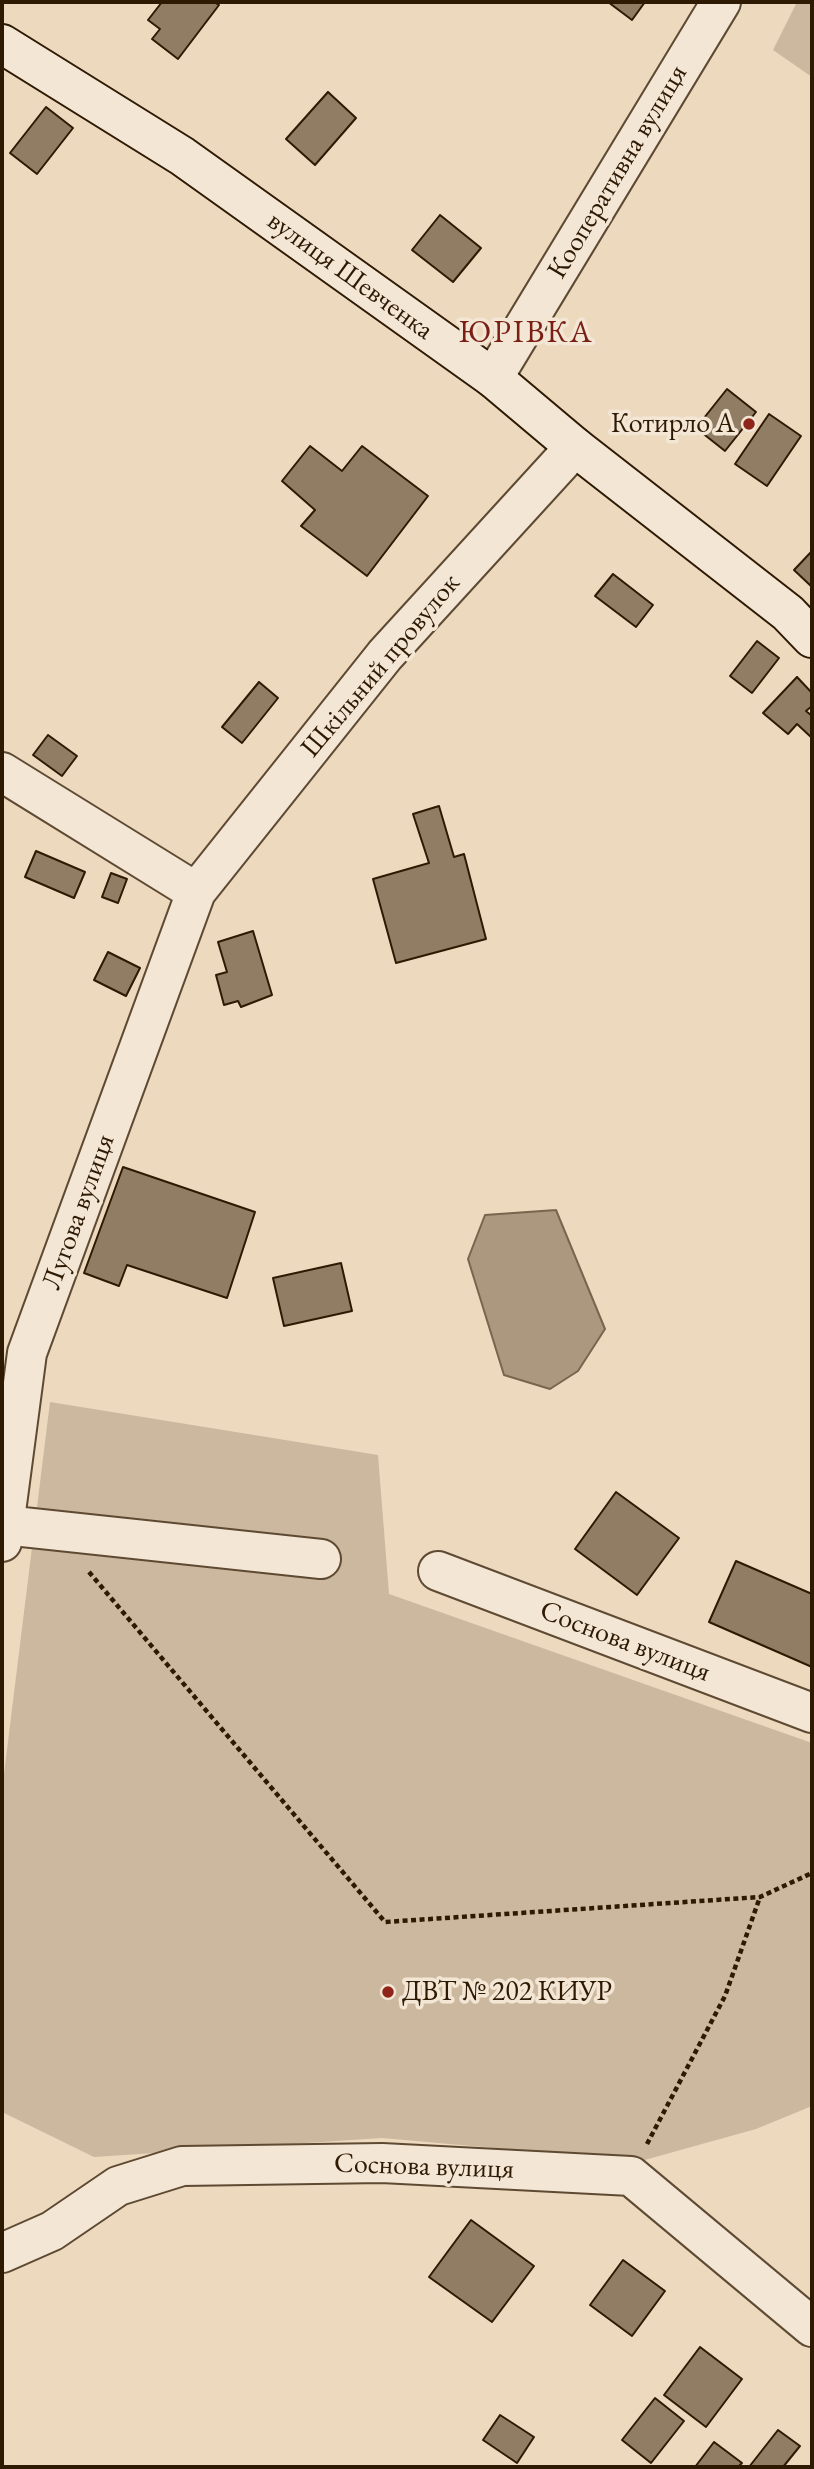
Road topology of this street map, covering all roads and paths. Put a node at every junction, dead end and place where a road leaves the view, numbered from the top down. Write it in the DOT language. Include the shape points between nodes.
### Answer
graph roads {
  1 [pos="721,2"];
  2 [pos="2,44"];
  3 [pos="493,378"];
  4 [pos="575,447"];
  5 [pos="812,638"];
  6 [pos="2,772"];
  7 [pos="196,892"];
  8 [pos="54,1530"];
  9 [pos="3,1534"];
  10 [pos="321,1559"];
  11 [pos="438,1571"];
  12 [pos="812,1713"];
  13 [pos="812,1873"];
  14 [pos="760,1897"];
  15 [pos="631,2176"];
  16 [pos="2,2253"];
  17 [pos="812,2326"];
  1 -- 3 [label="street, Кооперативна вулиця"];
  2 -- 3 [label="street, вулиця Шевченка" via="182,156"];
  3 -- 4 [label="street, вулиця Шевченка"];
  4 -- 5 [label="street, вулиця Шевченка" via="788,613"];
  4 -- 7 [label="street, Шкільний провулок" via="385,655"];
  6 -- 7 [label="street"];
  7 -- 9 [label="street, Лугова вулиця" via="27,1353"];
  8 -- 9 [label="street"];
  8 -- 10 [label="street"];
  8 -- 14 [label="path" via="386,1922"];
  11 -- 12 [label="street, Соснова вулиця"];
  13 -- 14 [label="path"];
  14 -- 15 [label="path" via="725,1996"];
  15 -- 16 [label="street, Соснова вулиця" via="382,2163 182,2166 118,2186 52,2231"];
  15 -- 17 [label="street"];
}
